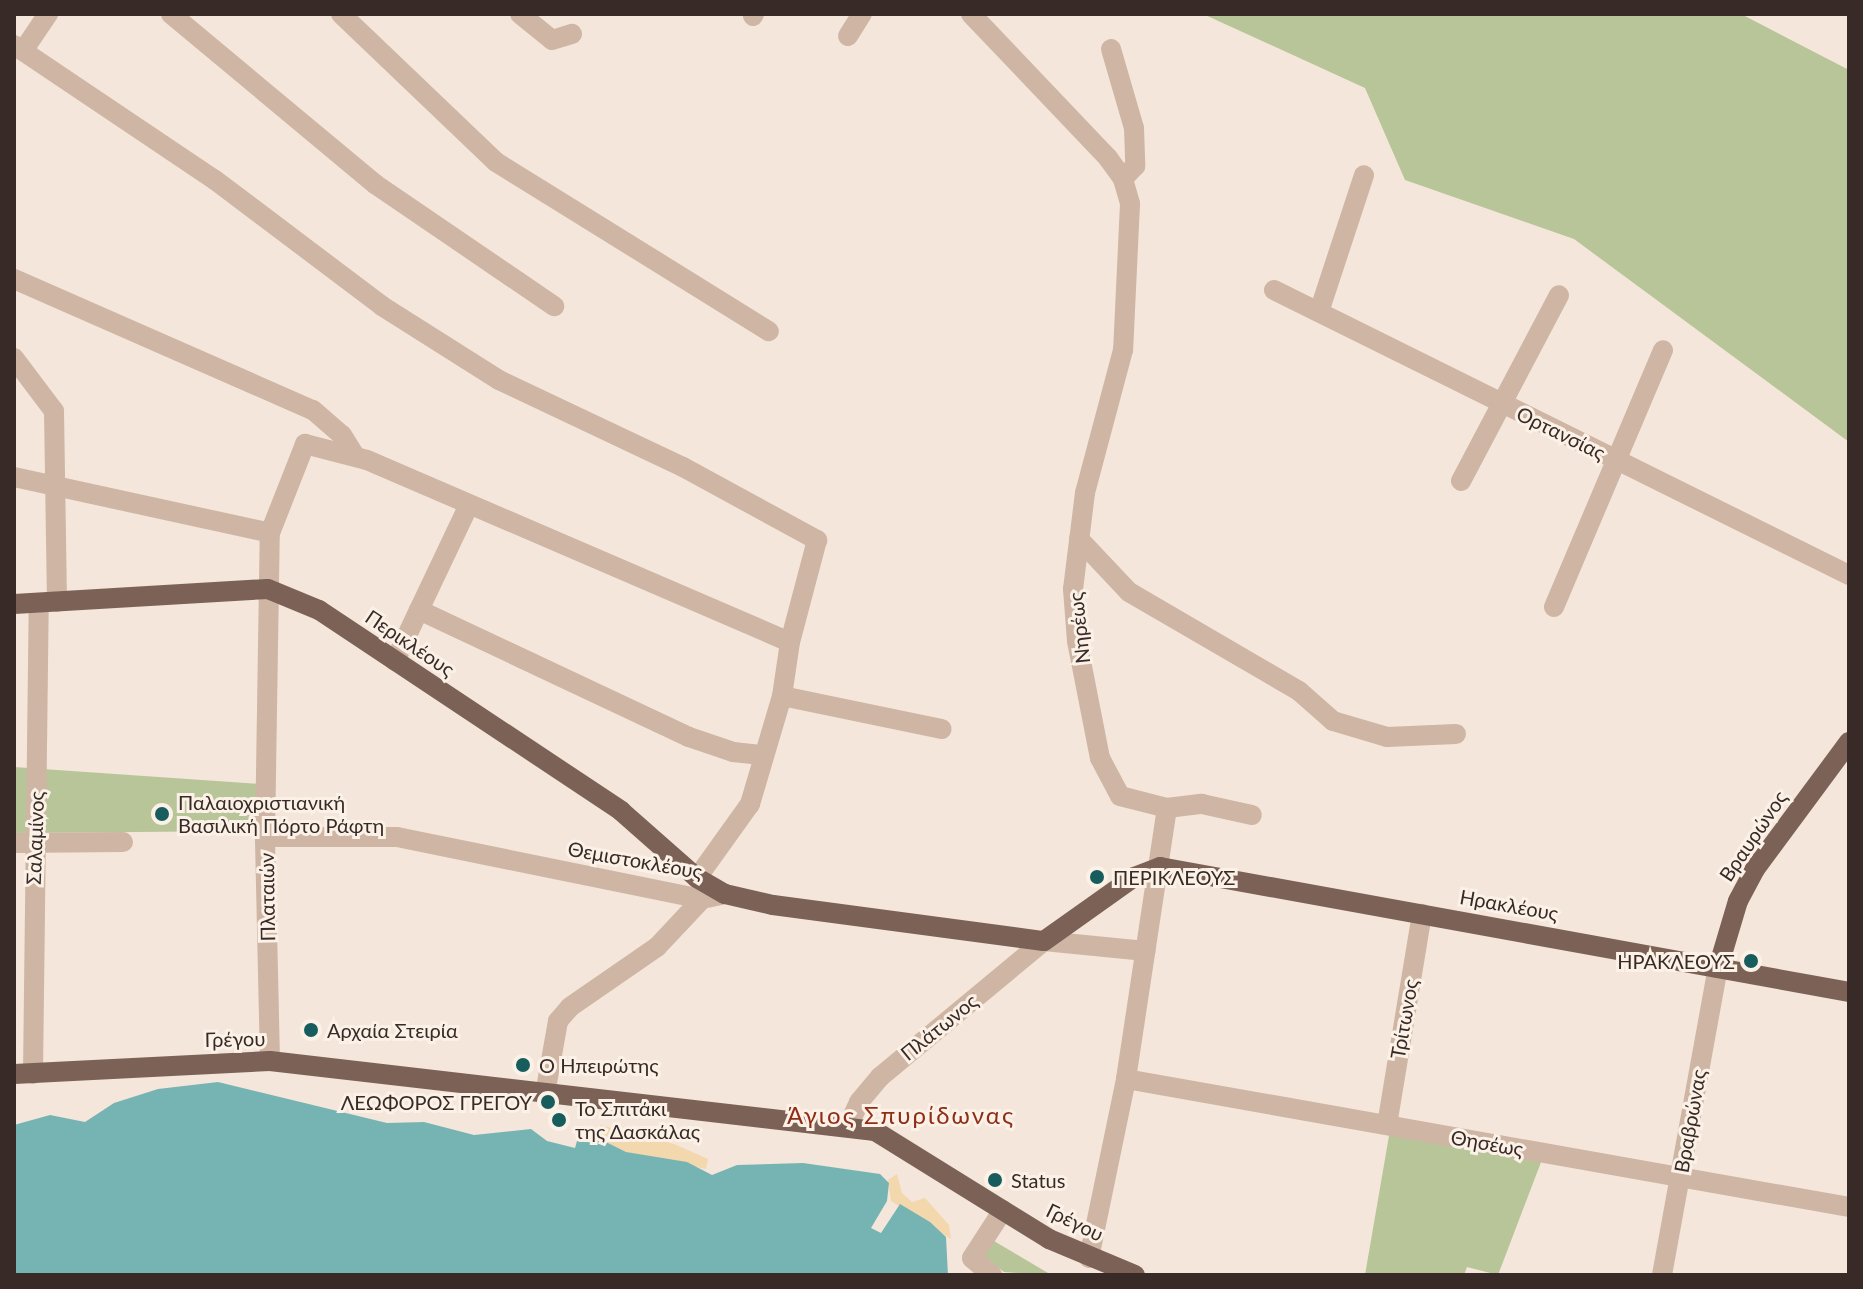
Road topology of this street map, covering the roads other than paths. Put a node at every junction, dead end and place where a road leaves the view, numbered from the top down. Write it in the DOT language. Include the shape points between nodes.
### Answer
graph roads {
  1 [pos="48,14"];
  2 [pos="171,14"];
  3 [pos="341,14"];
  4 [pos="520,14"];
  5 [pos="862,14"];
  6 [pos="971,14"];
  7 [pos="572,34"];
  8 [pos="848,36"];
  9 [pos="19,48"];
  10 [pos="1111,49"];
  11 [pos="1364,175"];
  12 [pos="1123,179"];
  13 [pos="14,279"];
  14 [pos="1274,290"];
  15 [pos="1559,295"];
  16 [pos="554,306"];
  17 [pos="1319,312"];
  18 [pos="769,331"];
  19 [pos="1663,350"];
  20 [pos="14,358"];
  21 [pos="1502,403"];
  22 [pos="355,456"];
  23 [pos="1619,461"];
  24 [pos="14,477"];
  25 [pos="1461,481"];
  26 [pos="53,486"];
  27 [pos="468,507"];
  28 [pos="270,533"];
  29 [pos="1079,539"];
  30 [pos="1849,575"];
  31 [pos="268,589"];
  32 [pos="48,603"];
  33 [pos="14,604"];
  34 [pos="1554,607"];
  35 [pos="419,610"];
  36 [pos="790,642"];
  37 [pos="395,661"];
  38 [pos="782,696"];
  39 [pos="942,729"];
  40 [pos="1456,734"];
  41 [pos="1849,742"];
  42 [pos="764,755"];
  43 [pos="1167,808"];
  44 [pos="1252,815"];
  45 [pos="265,837"];
  46 [pos="123,842"];
  47 [pos="23,843"];
  48 [pos="1160,867"];
  49 [pos="697,878"];
  50 [pos="725,894"];
  51 [pos="702,899"];
  52 [pos="1422,914"];
  53 [pos="1044,941"];
  54 [pos="1146,951"];
  55 [pos="1718,968"];
  56 [pos="1849,992"];
  57 [pos="270,1061"];
  58 [pos="24,1074"];
  59 [pos="1126,1079"];
  60 [pos="545,1094"];
  61 [pos="1387,1125"];
  62 [pos="848,1126"];
  63 [pos="1680,1178"];
  64 [pos="1849,1207"];
  65 [pos="1003,1210"];
  66 [pos="1089,1258"];
  67 [pos="992,1275"];
  68 [pos="1135,1275"];
  69 [pos="1662,1275"];
  1 -- 9 [label="street"];
  2 -- 16 [label="street" via="375,184"];
  3 -- 18 [label="street" via="496,162"];
  4 -- 7 [label="street" via="552,40"];
  5 -- 8 [label="street"];
  6 -- 12 [label="street"];
  9 -- 36 [label="street" via="215,180 382,306 499,380 809,532 818,550"];
  10 -- 12 [label="street" via="1134,128 1135,166"];
  11 -- 17 [label="street"];
  12 -- 29 [label="street, Νηρέως" via="1130,204 1131,273 1123,350 1085,493"];
  13 -- 22 [label="street" via="313,410 342,435"];
  14 -- 17 [label="street, Ορτανσίας"];
  15 -- 21 [label="street"];
  17 -- 21 [label="street, Ορτανσίας"];
  19 -- 23 [label="street"];
  20 -- 26 [label="street, Σαλαμίνος" via="54,411"];
  21 -- 23 [label="street, Ορτανσίας"];
  21 -- 25 [label="street"];
  22 -- 27 [label="street"];
  22 -- 28 [label="street, Πλαταιών" via="305,444"];
  23 -- 30 [label="street, Ορτανσίας"];
  23 -- 34 [label="street"];
  24 -- 26 [label="street"];
  26 -- 28 [label="street"];
  26 -- 32 [label="street, Σαλαμίνος"];
  27 -- 35 [label="street"];
  27 -- 36 [label="street"];
  28 -- 31 [label="street, Πλαταιών"];
  29 -- 40 [label="street" via="1129,592 1299,691 1333,721 1387,737"];
  29 -- 43 [label="street, Νηρέως" via="1073,589 1077,641 1100,758 1120,796"];
  31 -- 32 [label="main road, Περικλέους"];
  31 -- 37 [label="main road, Περικλέους" via="319,610"];
  31 -- 45 [label="street, Πλαταιών"];
  32 -- 33 [label="main road, Περικλέους"];
  32 -- 47 [label="street, Σαλαμίνος"];
  35 -- 37 [label="street"];
  35 -- 42 [label="street" via="689,737 733,752"];
  36 -- 38 [label="street"];
  37 -- 49 [label="main road, Περικλέους" via="621,811"];
  38 -- 39 [label="street"];
  38 -- 42 [label="street"];
  41 -- 55 [label="main road, Βραυρώνος" via="1755,869 1738,901"];
  42 -- 49 [label="street" via="750,804"];
  43 -- 44 [label="street, Νηρέως" via="1202,804"];
  43 -- 48 [label="street"];
  45 -- 51 [label="street, Θεμιστοκλέους" via="397,837"];
  45 -- 57 [label="street, Πλαταιών"];
  46 -- 47 [label="street"];
  47 -- 58 [label="street, Σαλαμίνος"];
  48 -- 52 [label="main road, Ηρακλέους"];
  48 -- 53 [label="main road" via="1134,877"];
  48 -- 54 [label="street"];
  49 -- 50 [label="main road, Περικλέους"];
  50 -- 51 [label="street, Θεμιστοκλέους"];
  50 -- 53 [label="main road, Θεμιστοκλέους"];
  51 -- 60 [label="street" via="657,947 564,1014"];
  52 -- 55 [label="main road, Ηρακλέους"];
  52 -- 61 [label="street, Τρίτωνος"];
  53 -- 54 [label="street"];
  53 -- 62 [label="street, Πλάτωνος" via="893,1065 859,1102"];
  54 -- 59 [label="street"];
  55 -- 56 [label="main road, Ηρακλέους"];
  55 -- 63 [label="street, Βραβρώνας"];
  57 -- 58 [label="main road, Γρέγου"];
  57 -- 60 [label="main road, Γρέγου"];
  59 -- 61 [label="street, Θησέως"];
  59 -- 66 [label="street"];
  60 -- 62 [label="main road, Γρέγου"];
  61 -- 63 [label="street, Θησέως"];
  62 -- 65 [label="main road, Γρέγου" via="890,1136"];
  63 -- 64 [label="street, Θησέως"];
  63 -- 69 [label="street, Βραβρώνας"];
  65 -- 66 [label="main road, Γρέγου"];
  65 -- 67 [label="street" via="972,1258"];
  66 -- 68 [label="main road, Γρέγου"];
}
